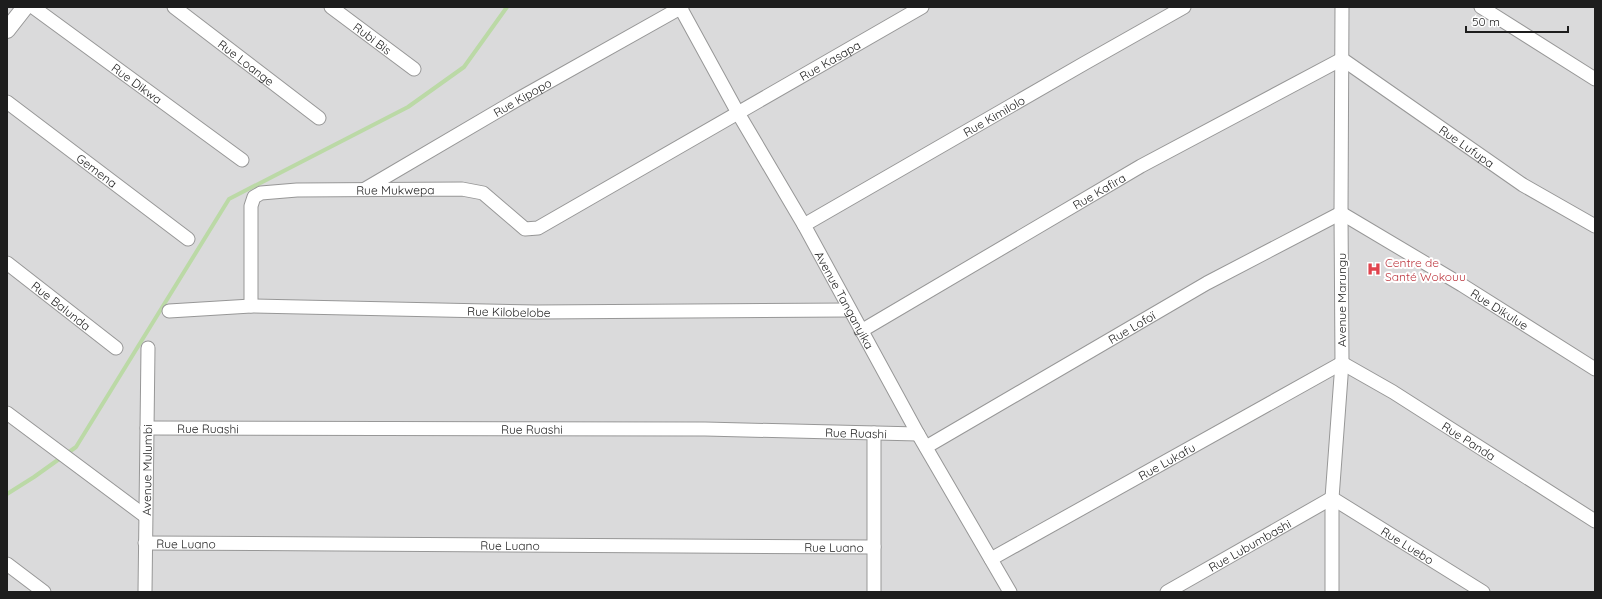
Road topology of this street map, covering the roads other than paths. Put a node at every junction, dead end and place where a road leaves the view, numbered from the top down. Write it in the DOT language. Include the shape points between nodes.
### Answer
graph roads {
  1 [pos="25,7"];
  2 [pos="33,7"];
  3 [pos="174,7"];
  4 [pos="331,7"];
  5 [pos="681,7"];
  6 [pos="922,7"];
  7 [pos="1184,7"];
  8 [pos="1342,7"];
  9 [pos="1481,7"];
  10 [pos="7,30"];
  11 [pos="1342,59"];
  12 [pos="414,69"];
  13 [pos="1595,80"];
  14 [pos="7,102"];
  15 [pos="738,113"];
  16 [pos="319,118"];
  17 [pos="242,160"];
  18 [pos="363,190"];
  19 [pos="1341,213"];
  20 [pos="804,226"];
  21 [pos="1595,226"];
  22 [pos="525,229"];
  23 [pos="188,239"];
  24 [pos="7,263"];
  25 [pos="251,306"];
  26 [pos="849,310"];
  27 [pos="169,311"];
  28 [pos="861,331"];
  29 [pos="116,348"];
  30 [pos="148,348"];
  31 [pos="1342,363"];
  32 [pos="1595,369"];
  33 [pos="7,413"];
  34 [pos="147,428"];
  35 [pos="874,433"];
  36 [pos="918,434"];
  37 [pos="926,447"];
  38 [pos="1332,498"];
  39 [pos="145,516"];
  40 [pos="1595,521"];
  41 [pos="145,543"];
  42 [pos="874,547"];
  43 [pos="991,559"];
  44 [pos="7,564"];
  45 [pos="44,592"];
  46 [pos="145,592"];
  47 [pos="874,592"];
  48 [pos="1010,592"];
  49 [pos="1167,592"];
  50 [pos="1332,592"];
  51 [pos="1483,592"];
  1 -- 10 [label="street"];
  2 -- 17 [label="street, Rue Dikwa"];
  3 -- 16 [label="street, Rue Loange"];
  4 -- 12 [label="street, Rubi Bis"];
  5 -- 15 [label="street, Avenue Tanganyika"];
  5 -- 18 [label="street, Rue Kipopo"];
  6 -- 15 [label="street, Rue Kasapa"];
  7 -- 20 [label="street, Rue Kimilolo"];
  8 -- 11 [label="street, Avenue Marungu"];
  9 -- 13 [label="street"];
  11 -- 19 [label="street, Avenue Marungu"];
  11 -- 21 [label="street, Rue Lufupa" via="1523,185"];
  11 -- 28 [label="street, Rue Kafira" via="1141,166"];
  14 -- 23 [label="street, Gemena"];
  15 -- 20 [label="street, Avenue Tanganyika"];
  15 -- 22 [label="street, Rue Kasapa" via="538,228"];
  18 -- 22 [label="street, Rue Mukwepa" via="462,189 483,193"];
  18 -- 25 [label="street, Rue Mukwepa" via="273,191 260,193 254,198 251,206"];
  19 -- 31 [label="street, Avenue Marungu"];
  19 -- 32 [label="street, Rue Dikulue"];
  19 -- 37 [label="street, Rue Lofoï" via="1207,283"];
  20 -- 26 [label="street, Avenue Tanganyika"];
  24 -- 29 [label="street, Rue Balunda"];
  25 -- 26 [label="street, Rue Kilobelobe" via="536,312"];
  25 -- 27 [label="street, Rue Kilobelobe"];
  26 -- 28 [label="street, Avenue Tanganyika"];
  28 -- 36 [label="street, Avenue Tanganyika"];
  30 -- 34 [label="street, Avenue Mulumbi"];
  31 -- 38 [label="street, Avenue Marungu"];
  31 -- 40 [label="street, Rue Panda" via="1394,392"];
  31 -- 43 [label="street, Rue Lukafu"];
  33 -- 39 [label="street"];
  34 -- 35 [label="street, Rue Ruashi" via="705,429"];
  34 -- 39 [label="street, Avenue Mulumbi"];
  35 -- 36 [label="street, Rue Ruashi"];
  35 -- 42 [label="street"];
  36 -- 37 [label="street, Avenue Tanganyika"];
  37 -- 43 [label="street, Avenue Tanganyika"];
  38 -- 49 [label="street, Rue Lubumbashi"];
  38 -- 50 [label="street, Avenue Marungu"];
  38 -- 51 [label="street, Rue Luebo"];
  39 -- 41 [label="street, Avenue Mulumbi"];
  41 -- 42 [label="street, Rue Luano"];
  41 -- 46 [label="street, Avenue Mulumbi"];
  42 -- 47 [label="street"];
  43 -- 48 [label="street, Avenue Tanganyika"];
  44 -- 45 [label="street"];
}
